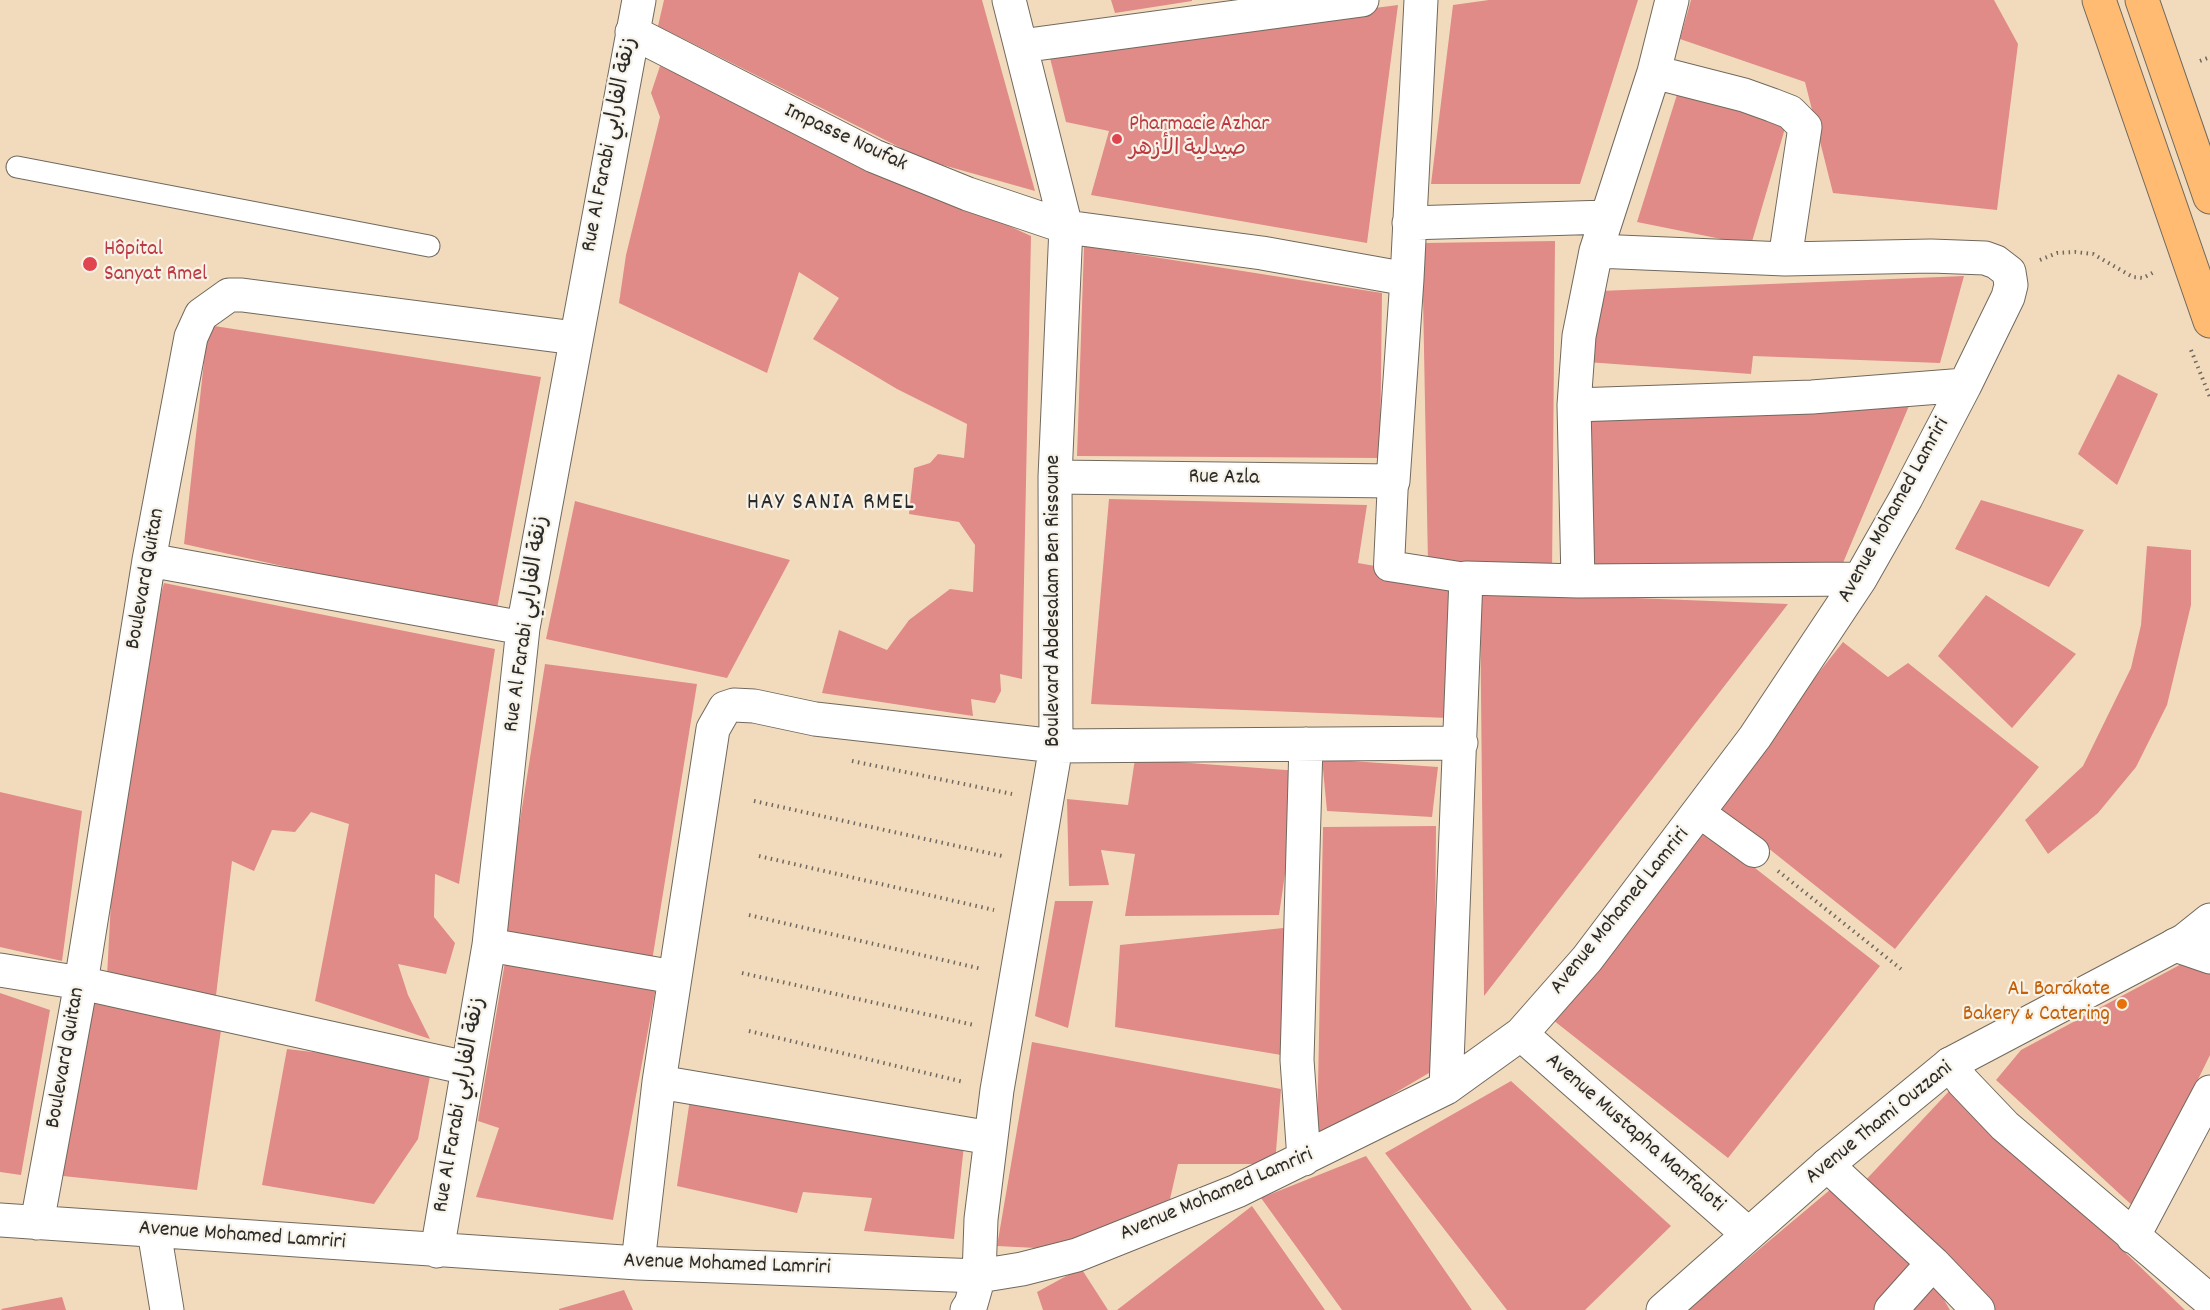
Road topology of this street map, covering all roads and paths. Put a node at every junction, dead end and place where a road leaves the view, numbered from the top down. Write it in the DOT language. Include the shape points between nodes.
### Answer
graph roads {
  1 [pos="639,0"];
  2 [pos="1009,0"];
  3 [pos="1362,0"];
  4 [pos="1421,0"];
  5 [pos="1672,0"];
  6 [pos="2099,0"];
  7 [pos="2142,0"];
  8 [pos="632,32"];
  9 [pos="1021,46"];
  10 [pos="2210,57"];
  11 [pos="2197,62"];
  12 [pos="1654,72"];
  13 [pos="17,167"];
  14 [pos="2210,197"];
  15 [pos="1607,217"];
  16 [pos="1409,223"];
  17 [pos="1066,227"];
  18 [pos="429,246"];
  19 [pos="1596,251"];
  20 [pos="2186,255"];
  21 [pos="1785,259"];
  22 [pos="1407,279"];
  23 [pos="2009,284"];
  24 [pos="2210,321"];
  25 [pos="575,338"];
  26 [pos="1965,385"];
  27 [pos="1574,405"];
  28 [pos="1055,477"];
  29 [pos="1393,481"];
  30 [pos="149,560"];
  31 [pos="1466,578"];
  32 [pos="1860,579"];
  33 [pos="1578,581"];
  34 [pos="523,628"];
  35 [pos="1461,743"];
  36 [pos="1305,744"];
  37 [pos="1056,746"];
  38 [pos="841,758"];
  39 [pos="753,801"];
  40 [pos="1045,801"];
  41 [pos="1700,813"];
  42 [pos="1754,852"];
  43 [pos="759,856"];
  44 [pos="1035,863"];
  45 [pos="749,915"];
  46 [pos="1027,917"];
  47 [pos="2198,940"];
  48 [pos="489,945"];
  49 [pos="1901,969"];
  50 [pos="0,970"];
  51 [pos="742,973"];
  52 [pos="674,977"];
  53 [pos="1018,977"];
  54 [pos="81,983"];
  55 [pos="749,1031"];
  56 [pos="1007,1032"];
  57 [pos="1521,1034"];
  58 [pos="1950,1064"];
  59 [pos="467,1068"];
  60 [pos="659,1082"];
  61 [pos="1446,1088"];
  62 [pos="997,1090"];
  63 [pos="2210,1092"];
  64 [pos="991,1138"];
  65 [pos="1304,1159"];
  66 [pos="1827,1165"];
  67 [pos="0,1220"];
  68 [pos="37,1223"];
  69 [pos="154,1232"];
  70 [pos="1748,1234"];
  71 [pos="2133,1237"];
  72 [pos="437,1251"];
  73 [pos="638,1263"];
  74 [pos="1933,1263"];
  75 [pos="979,1276"];
  76 [pos="2210,1301"];
  77 [pos="167,1310"];
  78 [pos="967,1310"];
  79 [pos="1663,1310"];
  80 [pos="1891,1310"];
  81 [pos="1978,1310"];
  1 -- 8 [label="street, Rue Al Farabi زنقة الفارابي"];
  2 -- 9 [label="street, Boulevard Abdesalam Ben Rissoune"];
  3 -- 9 [label="street"];
  4 -- 16 [label="street"];
  5 -- 12 [label="street"];
  6 -- 20 [label="main road"];
  7 -- 14 [label="main road"];
  8 -- 17 [label="street, Impasse Noufak" via="874,156 968,194"];
  8 -- 25 [label="street, Rue Al Farabi زنقة الفارابي"];
  9 -- 17 [label="street, Boulevard Abdesalam Ben Rissoune"];
  10 -- 11 [label="path"];
  12 -- 15 [label="street"];
  12 -- 21 [label="street" via="1772,105 1790,112 1805,127"];
  13 -- 18 [label="lane"];
  15 -- 16 [label="street"];
  15 -- 19 [label="street"];
  16 -- 22 [label="street"];
  17 -- 22 [label="street, Impasse Noufak" via="1262,253"];
  17 -- 28 [label="street, Boulevard Abdesalam Ben Rissoune"];
  19 -- 21 [label="street"];
  19 -- 27 [label="street" via="1579,336"];
  20 -- 23 [label="path" via="2143,278 2133,277 2092,254 2057,253"];
  20 -- 24 [label="main road"];
  21 -- 23 [label="street" via="1985,258 1996,262"];
  22 -- 29 [label="street"];
  23 -- 26 [label="street, Avenue Mohamed Lamriri"];
  25 -- 30 [label="street, Boulevard Quitan" via="242,295 218,300 201,315 191,337"];
  25 -- 34 [label="street, Rue Al Farabi زنقة الفارابي"];
  26 -- 27 [label="street" via="1812,397"];
  26 -- 32 [label="street, Avenue Mohamed Lamriri"];
  27 -- 33 [label="street"];
  28 -- 29 [label="street, Rue Azla"];
  28 -- 37 [label="street, Boulevard Abdesalam Ben Rissoune"];
  29 -- 31 [label="street" via="1389,566"];
  30 -- 34 [label="street"];
  30 -- 54 [label="street, Boulevard Quitan"];
  31 -- 33 [label="street"];
  31 -- 35 [label="street"];
  32 -- 33 [label="street"];
  32 -- 41 [label="street, Avenue Mohamed Lamriri"];
  34 -- 48 [label="street, Rue Al Farabi زنقة الفارابي"];
  35 -- 36 [label="street"];
  35 -- 61 [label="street"];
  36 -- 37 [label="street"];
  36 -- 65 [label="street" via="1297,1060"];
  37 -- 40 [label="street, Boulevard Abdesalam Ben Rissoune"];
  37 -- 52 [label="street" via="815,719 753,706 725,708 712,729"];
  38 -- 40 [label="path"];
  39 -- 44 [label="path"];
  40 -- 44 [label="street, Boulevard Abdesalam Ben Rissoune"];
  41 -- 42 [label="street"];
  41 -- 57 [label="street, Avenue Mohamed Lamriri" via="1587,959"];
  42 -- 49 [label="path"];
  43 -- 46 [label="path"];
  44 -- 46 [label="street, Boulevard Abdesalam Ben Rissoune"];
  45 -- 53 [label="path"];
  46 -- 53 [label="street, Boulevard Abdesalam Ben Rissoune"];
  47 -- 58 [label="street, Avenue Thami Ouzzani"];
  48 -- 52 [label="street"];
  48 -- 59 [label="street, Rue Al Farabi زنقة الفارابي"];
  50 -- 54 [label="street"];
  51 -- 56 [label="path"];
  52 -- 60 [label="street"];
  53 -- 56 [label="street, Boulevard Abdesalam Ben Rissoune"];
  54 -- 59 [label="street"];
  54 -- 68 [label="street, Boulevard Quitan"];
  55 -- 62 [label="path"];
  56 -- 62 [label="street, Boulevard Abdesalam Ben Rissoune"];
  57 -- 61 [label="street, Avenue Mohamed Lamriri"];
  57 -- 70 [label="street, Avenue Mustapha Manfaloti"];
  58 -- 66 [label="street, Avenue Thami Ouzzani"];
  58 -- 71 [label="street" via="2005,1126"];
  59 -- 72 [label="street, Rue Al Farabi زنقة الفارابي"];
  60 -- 64 [label="street"];
  60 -- 73 [label="street"];
  61 -- 65 [label="street, Avenue Mohamed Lamriri"];
  62 -- 64 [label="street, Boulevard Abdesalam Ben Rissoune"];
  63 -- 71 [label="street"];
  64 -- 75 [label="street, Boulevard Abdesalam Ben Rissoune"];
  65 -- 75 [label="street, Avenue Mohamed Lamriri" via="1237,1191 1077,1256"];
  66 -- 70 [label="street, Avenue Thami Ouzzani"];
  66 -- 74 [label="street"];
  67 -- 68 [label="street, Avenue Mohamed Lamriri"];
  68 -- 69 [label="street, Avenue Mohamed Lamriri"];
  69 -- 72 [label="street, Avenue Mohamed Lamriri"];
  69 -- 77 [label="street"];
  70 -- 79 [label="street, Avenue Thami Ouzzani"];
  71 -- 76 [label="street"];
  72 -- 73 [label="street, Avenue Mohamed Lamriri"];
  73 -- 75 [label="street, Avenue Mohamed Lamriri"];
  74 -- 80 [label="street"];
  74 -- 81 [label="street"];
  75 -- 78 [label="street, Boulevard Abdesalam Ben Rissoune"];
}
